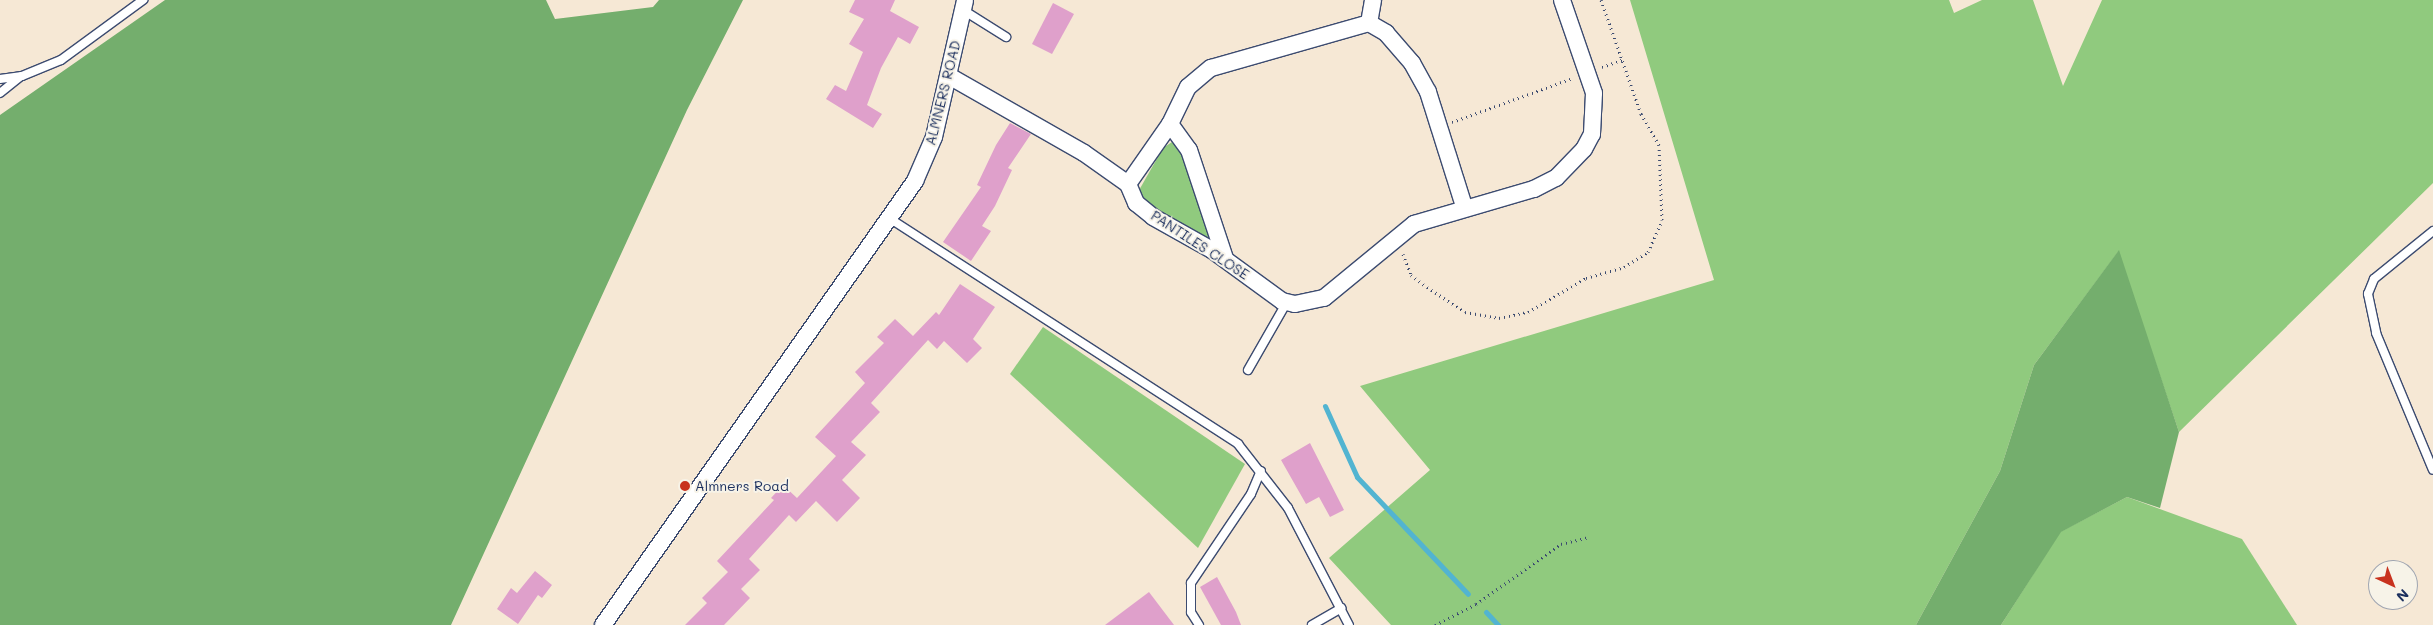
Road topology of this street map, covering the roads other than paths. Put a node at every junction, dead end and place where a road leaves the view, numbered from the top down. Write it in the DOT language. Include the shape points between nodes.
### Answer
graph roads {
  1 [pos="143,0"];
  2 [pos="1373,0"];
  3 [pos="1562,0"];
  4 [pos="964,5"];
  5 [pos="1369,22"];
  6 [pos="1006,37"];
  7 [pos="22,76"];
  8 [pos="949,76"];
  9 [pos="0,79"];
  10 [pos="0,93"];
  11 [pos="1170,124"];
  12 [pos="1128,184"];
  13 [pos="1464,206"];
  14 [pos="889,218"];
  15 [pos="2433,231"];
  16 [pos="1224,258"];
  17 [pos="1287,302"];
  18 [pos="1248,370"];
  19 [pos="2433,470"];
  20 [pos="1261,471"];
  21 [pos="1341,608"];
  22 [pos="607,624"];
  23 [pos="1198,625"];
  24 [pos="1312,625"];
  25 [pos="1349,625"];
  1 -- 7 [label="lane" via="61,60"];
  2 -- 5 [label="street"];
  3 -- 13 [label="street" via="1594,93 1592,134 1568,167 1534,189"];
  4 -- 6 [label="lane"];
  4 -- 8 [label="street, ALMNERS ROAD"];
  5 -- 11 [label="street" via="1211,68 1188,87"];
  5 -- 13 [label="street" via="1386,33 1412,63 1428,92"];
  7 -- 9 [label="lane"];
  7 -- 10 [label="lane"];
  8 -- 12 [label="street"];
  8 -- 14 [label="street, ALMNERS ROAD" via="934,137 915,181"];
  11 -- 12 [label="street"];
  11 -- 16 [label="street" via="1189,150"];
  12 -- 16 [label="street, PANTILES CLOSE" via="1136,203 1153,217"];
  13 -- 17 [label="street" via="1426,218 1392,240 1356,275 1324,298"];
  14 -- 20 [label="lane" via="1238,444"];
  14 -- 22 [label="street, ALMNERS ROAD"];
  15 -- 19 [label="lane" via="2374,279 2368,294 2376,333"];
  16 -- 17 [label="street, PANTILES CLOSE"];
  17 -- 18 [label="lane"];
  20 -- 21 [label="lane" via="1288,508"];
  20 -- 23 [label="lane" via="1250,494 1191,583 1191,612"];
  21 -- 24 [label="lane"];
  21 -- 25 [label="lane"];
}
